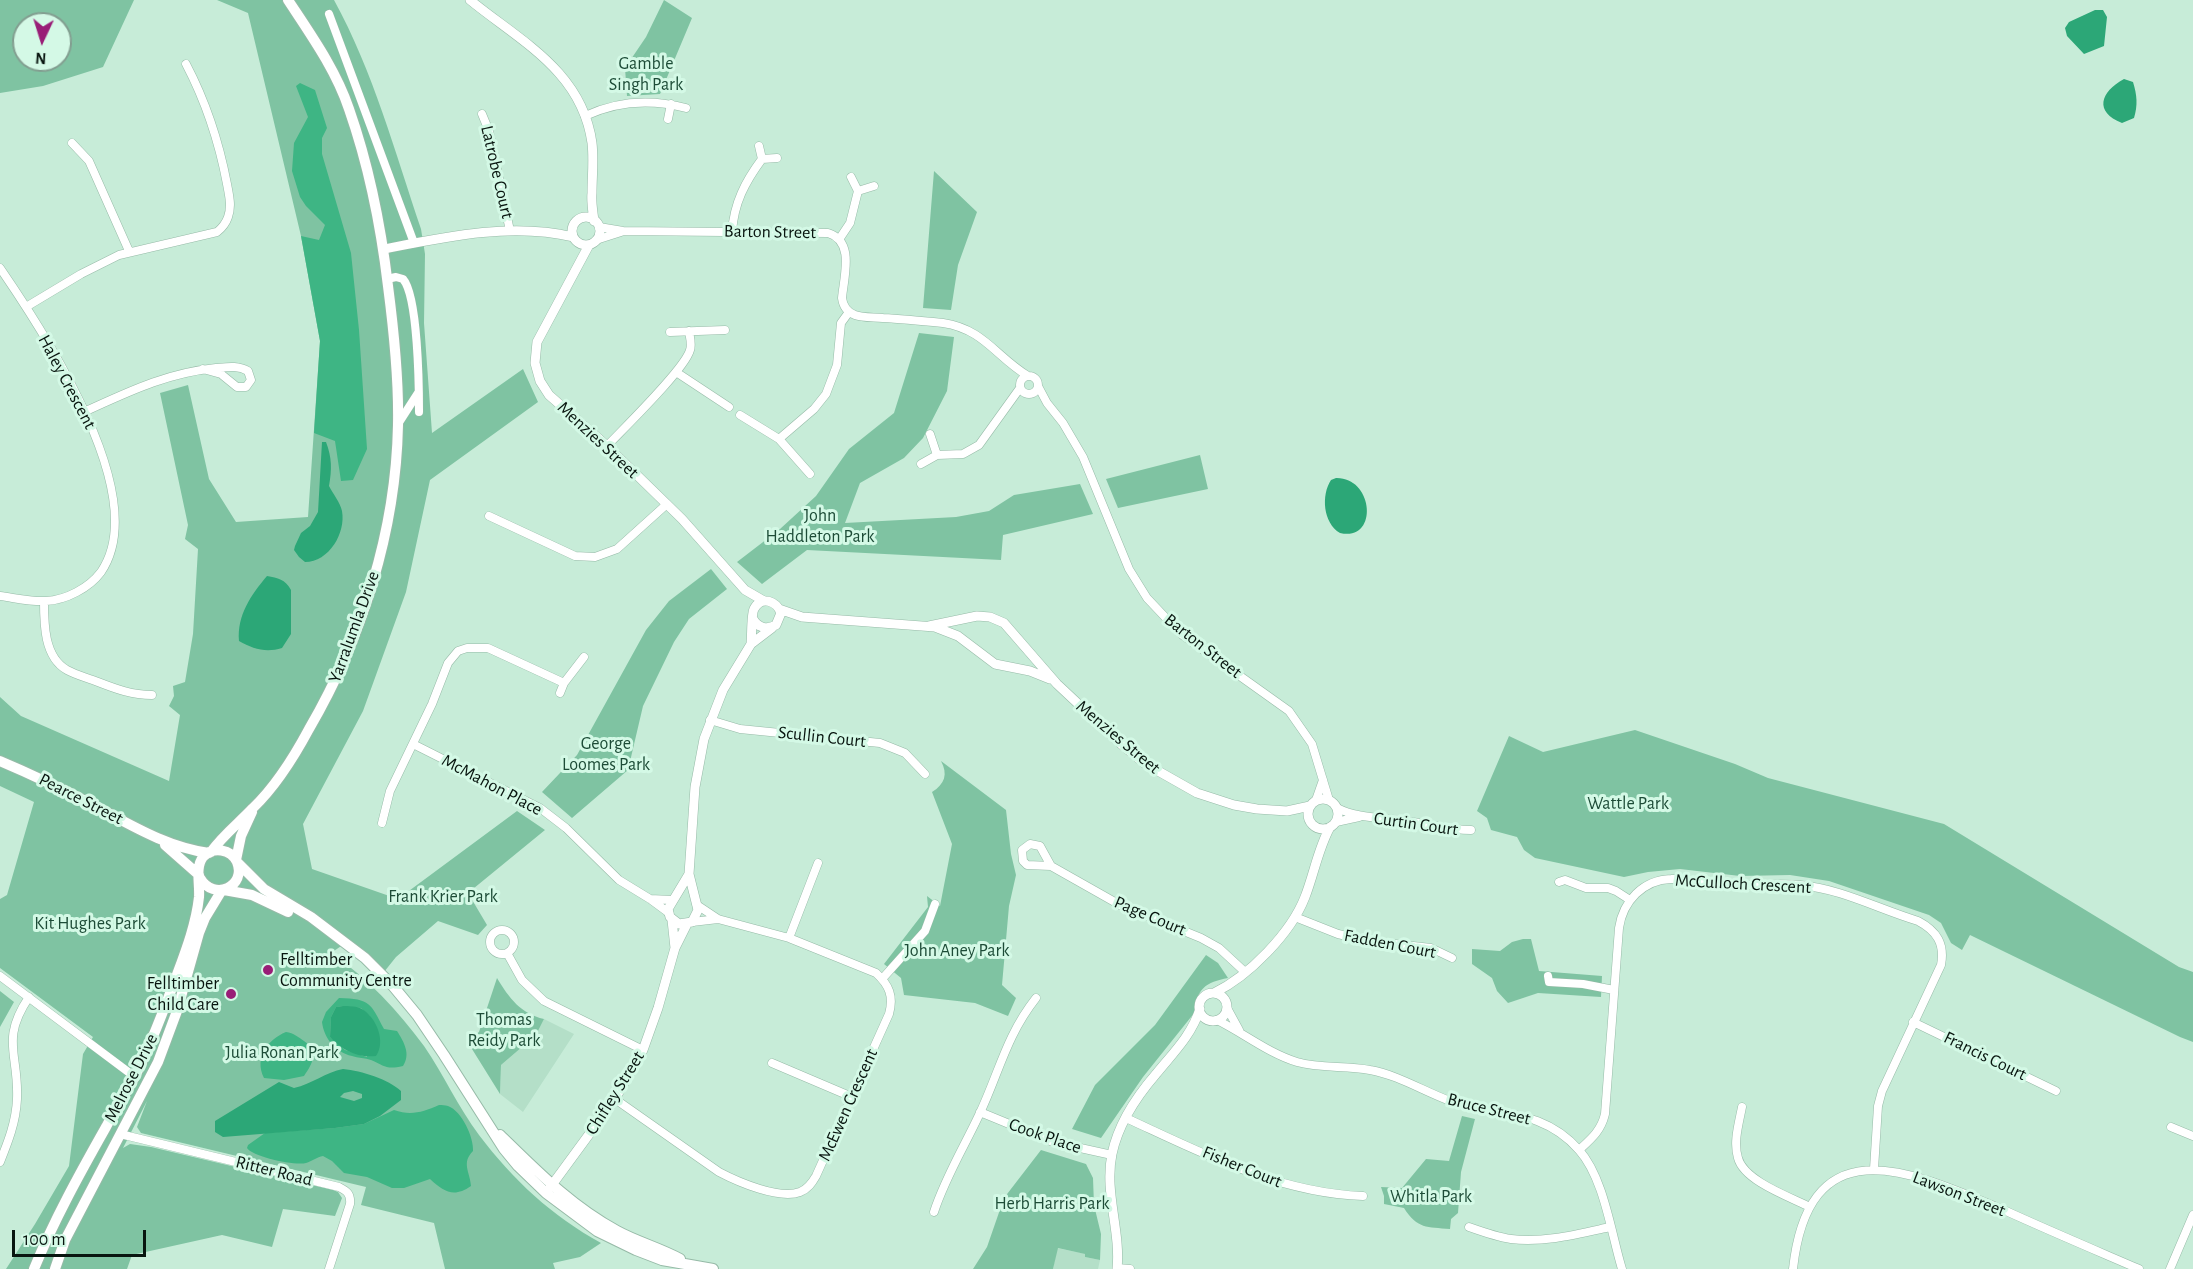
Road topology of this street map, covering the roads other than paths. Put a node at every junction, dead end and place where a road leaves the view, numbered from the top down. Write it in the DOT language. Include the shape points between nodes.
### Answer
graph roads {
  1 [pos="288,0"];
  2 [pos="470,0"];
  3 [pos="329,14"];
  4 [pos="186,64"];
  5 [pos="671,104"];
  6 [pos="349,108"];
  7 [pos="686,108"];
  8 [pos="365,111"];
  9 [pos="482,114"];
  10 [pos="585,116"];
  11 [pos="669,119"];
  12 [pos="72,143"];
  13 [pos="759,146"];
  14 [pos="777,158"];
  15 [pos="762,159"];
  16 [pos="851,177"];
  17 [pos="874,186"];
  18 [pos="858,191"];
  19 [pos="591,194"];
  20 [pos="578,221"];
  21 [pos="597,224"];
  22 [pos="510,231"];
  23 [pos="549,231"];
  24 [pos="623,231"];
  25 [pos="732,232"];
  26 [pos="840,238"];
  27 [pos="574,239"];
  28 [pos="593,242"];
  29 [pos="414,243"];
  30 [pos="384,249"];
  31 [pos="129,252"];
  32 [pos="578,265"];
  33 [pos="0,268"];
  34 [pos="387,279"];
  35 [pos="26,308"];
  36 [pos="849,312"];
  37 [pos="725,330"];
  38 [pos="670,332"];
  39 [pos="689,332"];
  40 [pos="1012,367"];
  41 [pos="203,369"];
  42 [pos="676,372"];
  43 [pos="1028,376"];
  44 [pos="1038,386"];
  45 [pos="1024,390"];
  46 [pos="418,392"];
  47 [pos="1047,403"];
  48 [pos="729,407"];
  49 [pos="86,411"];
  50 [pos="419,412"];
  51 [pos="740,415"];
  52 [pos="398,424"];
  53 [pos="930,434"];
  54 [pos="779,439"];
  55 [pos="607,446"];
  56 [pos="937,455"];
  57 [pos="921,464"];
  58 [pos="810,474"];
  59 [pos="667,504"];
  60 [pos="489,516"];
  61 [pos="745,590"];
  62 [pos="0,596"];
  63 [pos="44,601"];
  64 [pos="764,601"];
  65 [pos="779,609"];
  66 [pos="754,614"];
  67 [pos="802,617"];
  68 [pos="774,626"];
  69 [pos="928,626"];
  70 [pos="751,644"];
  71 [pos="584,657"];
  72 [pos="564,683"];
  73 [pos="1057,684"];
  74 [pos="560,693"];
  75 [pos="152,695"];
  76 [pos="710,720"];
  77 [pos="413,744"];
  78 [pos="0,761"];
  79 [pos="925,774"];
  80 [pos="1323,780"];
  81 [pos="1329,800"];
  82 [pos="1313,803"];
  83 [pos="253,808"];
  84 [pos="1337,808"];
  85 [pos="1287,811"];
  86 [pos="1361,816"];
  87 [pos="382,822"];
  88 [pos="1311,823"];
  89 [pos="1333,824"];
  90 [pos="1472,830"];
  91 [pos="161,840"];
  92 [pos="210,852"];
  93 [pos="1318,854"];
  94 [pos="236,861"];
  95 [pos="818,863"];
  96 [pos="1051,866"];
  97 [pos="689,874"];
  98 [pos="199,876"];
  99 [pos="1559,882"];
  100 [pos="223,890"];
  101 [pos="674,898"];
  102 [pos="650,899"];
  103 [pos="1630,900"];
  104 [pos="696,903"];
  105 [pos="935,904"];
  106 [pos="670,917"];
  107 [pos="1295,917"];
  108 [pos="718,919"];
  109 [pos="689,923"];
  110 [pos="324,927"];
  111 [pos="789,938"];
  112 [pos="675,948"];
  113 [pos="507,953"];
  114 [pos="1452,957"];
  115 [pos="1245,972"];
  116 [pos="0,976"];
  117 [pos="1548,976"];
  118 [pos="882,979"];
  119 [pos="1235,981"];
  120 [pos="1614,990"];
  121 [pos="1214,993"];
  122 [pos="29,997"];
  123 [pos="1036,998"];
  124 [pos="1227,1006"];
  125 [pos="1200,1010"];
  126 [pos="1215,1021"];
  127 [pos="1914,1022"];
  128 [pos="1240,1031"];
  129 [pos="1188,1035"];
  130 [pos="643,1050"];
  131 [pos="772,1063"];
  132 [pos="135,1077"];
  133 [pos="147,1084"];
  134 [pos="2056,1091"];
  135 [pos="852,1097"];
  136 [pos="615,1099"];
  137 [pos="1742,1107"];
  138 [pos="980,1112"];
  139 [pos="1126,1118"];
  140 [pos="2171,1127"];
  141 [pos="105,1128"];
  142 [pos="120,1134"];
  143 [pos="2193,1136"];
  144 [pos="1579,1150"];
  145 [pos="1112,1155"];
  146 [pos="0,1162"];
  147 [pos="1874,1169"];
  148 [pos="549,1190"];
  149 [pos="1363,1196"];
  150 [pos="1810,1207"];
  151 [pos="934,1212"];
  152 [pos="2193,1215"];
  153 [pos="1469,1227"];
  154 [pos="1610,1227"];
  155 [pos="1117,1268"];
  156 [pos="34,1269"];
  157 [pos="55,1269"];
  158 [pos="329,1269"];
  159 [pos="713,1269"];
  160 [pos="1130,1269"];
  161 [pos="1622,1269"];
  162 [pos="1793,1269"];
  163 [pos="2139,1269"];
  164 [pos="2170,1269"];
  1 -- 6 [label="main road, Yarralumla Drive" via="316,43"];
  2 -- 10 [label="street" via="548,60 577,98"];
  3 -- 8 [label="street"];
  4 -- 31 [label="street" via="211,117 230,202 228,218 217,232"];
  5 -- 7 [label="street"];
  5 -- 10 [label="street" via="623,104"];
  5 -- 11 [label="street"];
  6 -- 8 [label="street"];
  6 -- 30 [label="main road, Yarralumla Drive"];
  8 -- 29 [label="street"];
  9 -- 22 [label="street, Latrobe Court"];
  10 -- 19 [label="street" via="594,176"];
  12 -- 31 [label="street" via="89,161"];
  13 -- 15 [label="street"];
  14 -- 15 [label="street"];
  15 -- 25 [label="street" via="735,207"];
  16 -- 18 [label="street"];
  17 -- 18 [label="street"];
  18 -- 26 [label="street" via="850,223"];
  19 -- 20 [label="street"];
  19 -- 21 [label="street"];
  20 -- 21 [label="street" via="586,218"];
  20 -- 23 [label="street"];
  20 -- 27 [label="street"];
  21 -- 24 [label="street, Barton Street"];
  21 -- 28 [label="street" via="600,231"];
  22 -- 23 [label="street"];
  22 -- 29 [label="street"];
  23 -- 27 [label="street"];
  24 -- 25 [label="street, Barton Street"];
  24 -- 28 [label="street, Barton Street"];
  25 -- 26 [label="street, Barton Street" via="828,233"];
  26 -- 36 [label="street, Barton Street" via="845,249 843,303"];
  27 -- 28 [label="street" via="580,244"];
  27 -- 32 [label="street"];
  28 -- 32 [label="street, Menzies Street"];
  29 -- 30 [label="street"];
  30 -- 34 [label="main road, Yarralumla Drive"];
  31 -- 35 [label="street" via="98,264"];
  32 -- 55 [label="street, Menzies Street" via="537,342 535,363 549,395"];
  33 -- 35 [label="street, Haley Crescent"];
  34 -- 46 [label="street" via="403,279 410,290"];
  34 -- 52 [label="main road, Yarralumla Drive"];
  35 -- 49 [label="street, Haley Crescent"];
  36 -- 40 [label="street" via="959,326 982,338"];
  36 -- 54 [label="street" via="841,323 837,365 826,394"];
  37 -- 39 [label="street"];
  38 -- 39 [label="street"];
  39 -- 42 [label="street" via="690,350"];
  40 -- 43 [label="street"];
  40 -- 45 [label="street"];
  41 -- 41 [label="street" via="243,368 249,372 251,381 246,387 237,387 221,374"];
  41 -- 49 [label="street" via="159,380"];
  42 -- 48 [label="street"];
  42 -- 55 [label="street"];
  43 -- 44 [label="street" via="1036,379"];
  43 -- 45 [label="street" via="1023,379"];
  44 -- 45 [label="street" via="1036,392"];
  44 -- 47 [label="street, Barton Street"];
  45 -- 47 [label="street, Barton Street"];
  45 -- 56 [label="street" via="1001,412 972,451"];
  46 -- 50 [label="street"];
  46 -- 52 [label="street, Yarralumla Drive"];
  47 -- 80 [label="street, Barton Street" via="1083,457 1130,569 1147,598 1181,634 1289,711 1312,744"];
  49 -- 63 [label="street, Haley Crescent" via="110,490 115,520 112,549 92,582 71,595"];
  51 -- 54 [label="street"];
  52 -- 83 [label="main road, Yarralumla Drive" via="386,527 353,640 309,731"];
  53 -- 56 [label="street"];
  54 -- 58 [label="street"];
  55 -- 59 [label="street, Menzies Street"];
  56 -- 57 [label="street"];
  59 -- 60 [label="street" via="617,549 588,558 574,556"];
  59 -- 61 [label="street, Menzies Street"];
  61 -- 64 [label="street, Menzies Street"];
  61 -- 66 [label="street, Menzies Street"];
  62 -- 63 [label="street, Haley Crescent"];
  63 -- 75 [label="street" via="49,647 65,669 124,692"];
  64 -- 65 [label="street" via="773,602"];
  64 -- 66 [label="street"];
  65 -- 67 [label="street, Menzies Street"];
  65 -- 68 [label="street" via="780,618"];
  66 -- 68 [label="street" via="759,626"];
  66 -- 70 [label="street"];
  67 -- 68 [label="street, Menzies Street"];
  67 -- 69 [label="street, Menzies Street"];
  68 -- 70 [label="street"];
  69 -- 73 [label="street, Menzies Street" via="954,634 995,664 1034,672"];
  69 -- 73 [label="street, Menzies Street" via="977,616 1003,621"];
  70 -- 76 [label="street"];
  71 -- 72 [label="street"];
  72 -- 74 [label="street"];
  72 -- 77 [label="street" via="488,648 458,651 448,663"];
  73 -- 85 [label="street, Menzies Street" via="1121,744 1167,778 1234,805"];
  76 -- 79 [label="street, Scullin Court" via="740,729 880,743 905,753"];
  76 -- 97 [label="street" via="695,787"];
  77 -- 87 [label="street" via="390,790"];
  77 -- 102 [label="street, McMahon Place" via="540,808 619,880"];
  78 -- 91 [label="main road, Pearce Street"];
  80 -- 81 [label="street, Barton Street"];
  80 -- 82 [label="street"];
  81 -- 82 [label="street"];
  81 -- 84 [label="street"];
  82 -- 85 [label="street, Menzies Street"];
  82 -- 88 [label="street" via="1308,811"];
  83 -- 92 [label="main road, Yarralumla Drive"];
  83 -- 94 [label="main road, Yarralumla Drive"];
  84 -- 86 [label="street, Curtin Court"];
  84 -- 89 [label="street"];
  85 -- 88 [label="street, Menzies Street"];
  86 -- 89 [label="street, Curtin Court"];
  86 -- 90 [label="street, Curtin Court"];
  88 -- 89 [label="street" via="1322,829"];
  88 -- 93 [label="street"];
  89 -- 93 [label="street"];
  91 -- 92 [label="main road, Pearce Street"];
  91 -- 98 [label="main road, Pearce Street"];
  92 -- 94 [label="main road" via="227,852"];
  92 -- 98 [label="main road" via="200,862"];
  93 -- 107 [label="street"];
  94 -- 100 [label="main road" via="235,882"];
  94 -- 110 [label="main road" via="264,889"];
  95 -- 111 [label="street"];
  96 -- 115 [label="street, Page Court" via="1120,905 1201,938"];
  97 -- 101 [label="street"];
  97 -- 104 [label="street"];
  98 -- 100 [label="main road" via="206,886"];
  98 -- 132 [label="main road, Melrose Drive" via="197,910 178,971"];
  99 -- 103 [label="street" via="1608,888"];
  100 -- 110 [label="main road" via="252,895"];
  100 -- 133 [label="main road, Melrose Drive" via="199,933 169,1035"];
  101 -- 102 [label="street, McMahon Place"];
  101 -- 104 [label="street" via="689,896"];
  101 -- 106 [label="street" via="668,909"];
  102 -- 106 [label="street, McMahon Place"];
  103 -- 120 [label="street" via="1621,915"];
  103 -- 127 [label="street, McCulloch Crescent" via="1644,886 1671,879 1721,885 1799,885 1833,891 1918,921 1938,937 1943,956"];
  104 -- 108 [label="street"];
  104 -- 109 [label="street" via="697,914"];
  105 -- 118 [label="street" via="925,931"];
  106 -- 109 [label="street" via="679,924"];
  106 -- 112 [label="street, Chifley Street"];
  107 -- 114 [label="street, Fadden Court" via="1338,934 1431,948"];
  107 -- 115 [label="street" via="1271,948"];
  108 -- 109 [label="street"];
  108 -- 111 [label="street"];
  109 -- 112 [label="street, Chifley Street"];
  110 -- 148 [label="main road" via="365,958 393,986 417,1015 504,1149 518,1166"];
  111 -- 118 [label="street" via="876,973"];
  112 -- 130 [label="street, Chifley Street"];
  113 -- 130 [label="street" via="522,980 544,1001"];
  115 -- 119 [label="street"];
  116 -- 122 [label="street"];
  117 -- 120 [label="street" via="1549,982"];
  118 -- 135 [label="street, McEwen Crescent" via="891,993 891,1007"];
  119 -- 121 [label="street"];
  119 -- 124 [label="street"];
  120 -- 144 [label="street" via="1603,1123"];
  121 -- 124 [label="street" via="1222,996"];
  121 -- 125 [label="street" via="1203,998"];
  122 -- 132 [label="street"];
  122 -- 146 [label="street" via="12,1027 10,1046 17,1099 12,1130"];
  123 -- 138 [label="street" via="1012,1032"];
  124 -- 126 [label="street" via="1225,1015"];
  124 -- 128 [label="street, Bruce Street"];
  125 -- 126 [label="street" via="1206,1019"];
  125 -- 129 [label="street"];
  126 -- 128 [label="street, Bruce Street"];
  126 -- 129 [label="street"];
  127 -- 134 [label="street, Francis Court"];
  127 -- 147 [label="street, McCulloch Crescent" via="1882,1091"];
  128 -- 144 [label="street, Bruce Street" via="1269,1052 1295,1061 1379,1072 1451,1101 1530,1118"];
  129 -- 139 [label="street"];
  130 -- 136 [label="street, Chifley Street"];
  131 -- 135 [label="street"];
  132 -- 133 [label="main road"];
  132 -- 141 [label="main road, Melrose Drive"];
  133 -- 142 [label="main road, Melrose Drive"];
  135 -- 136 [label="street, McEwen Crescent" via="812,1184 789,1195 719,1173"];
  136 -- 148 [label="street, Chifley Street"];
  137 -- 150 [label="street" via="1736,1144 1744,1170"];
  138 -- 145 [label="street, Cook Place" via="1053,1142"];
  138 -- 151 [label="street"];
  139 -- 145 [label="street"];
  139 -- 149 [label="street, Fisher Court" via="1273,1181 1316,1192"];
  140 -- 143 [label="street"];
  141 -- 142 [label="main road"];
  141 -- 156 [label="main road, Melrose Drive" via="50,1229"];
  142 -- 157 [label="main road, Melrose Drive" via="65,1239"];
  142 -- 158 [label="street, Ritter Road" via="347,1191 350,1203"];
  144 -- 154 [label="street, Bruce Street" via="1599,1185"];
  145 -- 155 [label="street"];
  147 -- 150 [label="street, Lawson Street" via="1837,1178"];
  147 -- 163 [label="street, Lawson Street" via="1900,1172 1949,1187"];
  148 -- 159 [label="main road" via="617,1231 687,1263"];
  150 -- 162 [label="street, Lawson Street" via="1799,1235"];
  152 -- 164 [label="street"];
  153 -- 154 [label="street" via="1526,1240"];
  154 -- 161 [label="street, Bruce Street"];
  155 -- 160 [label="street"];
}
